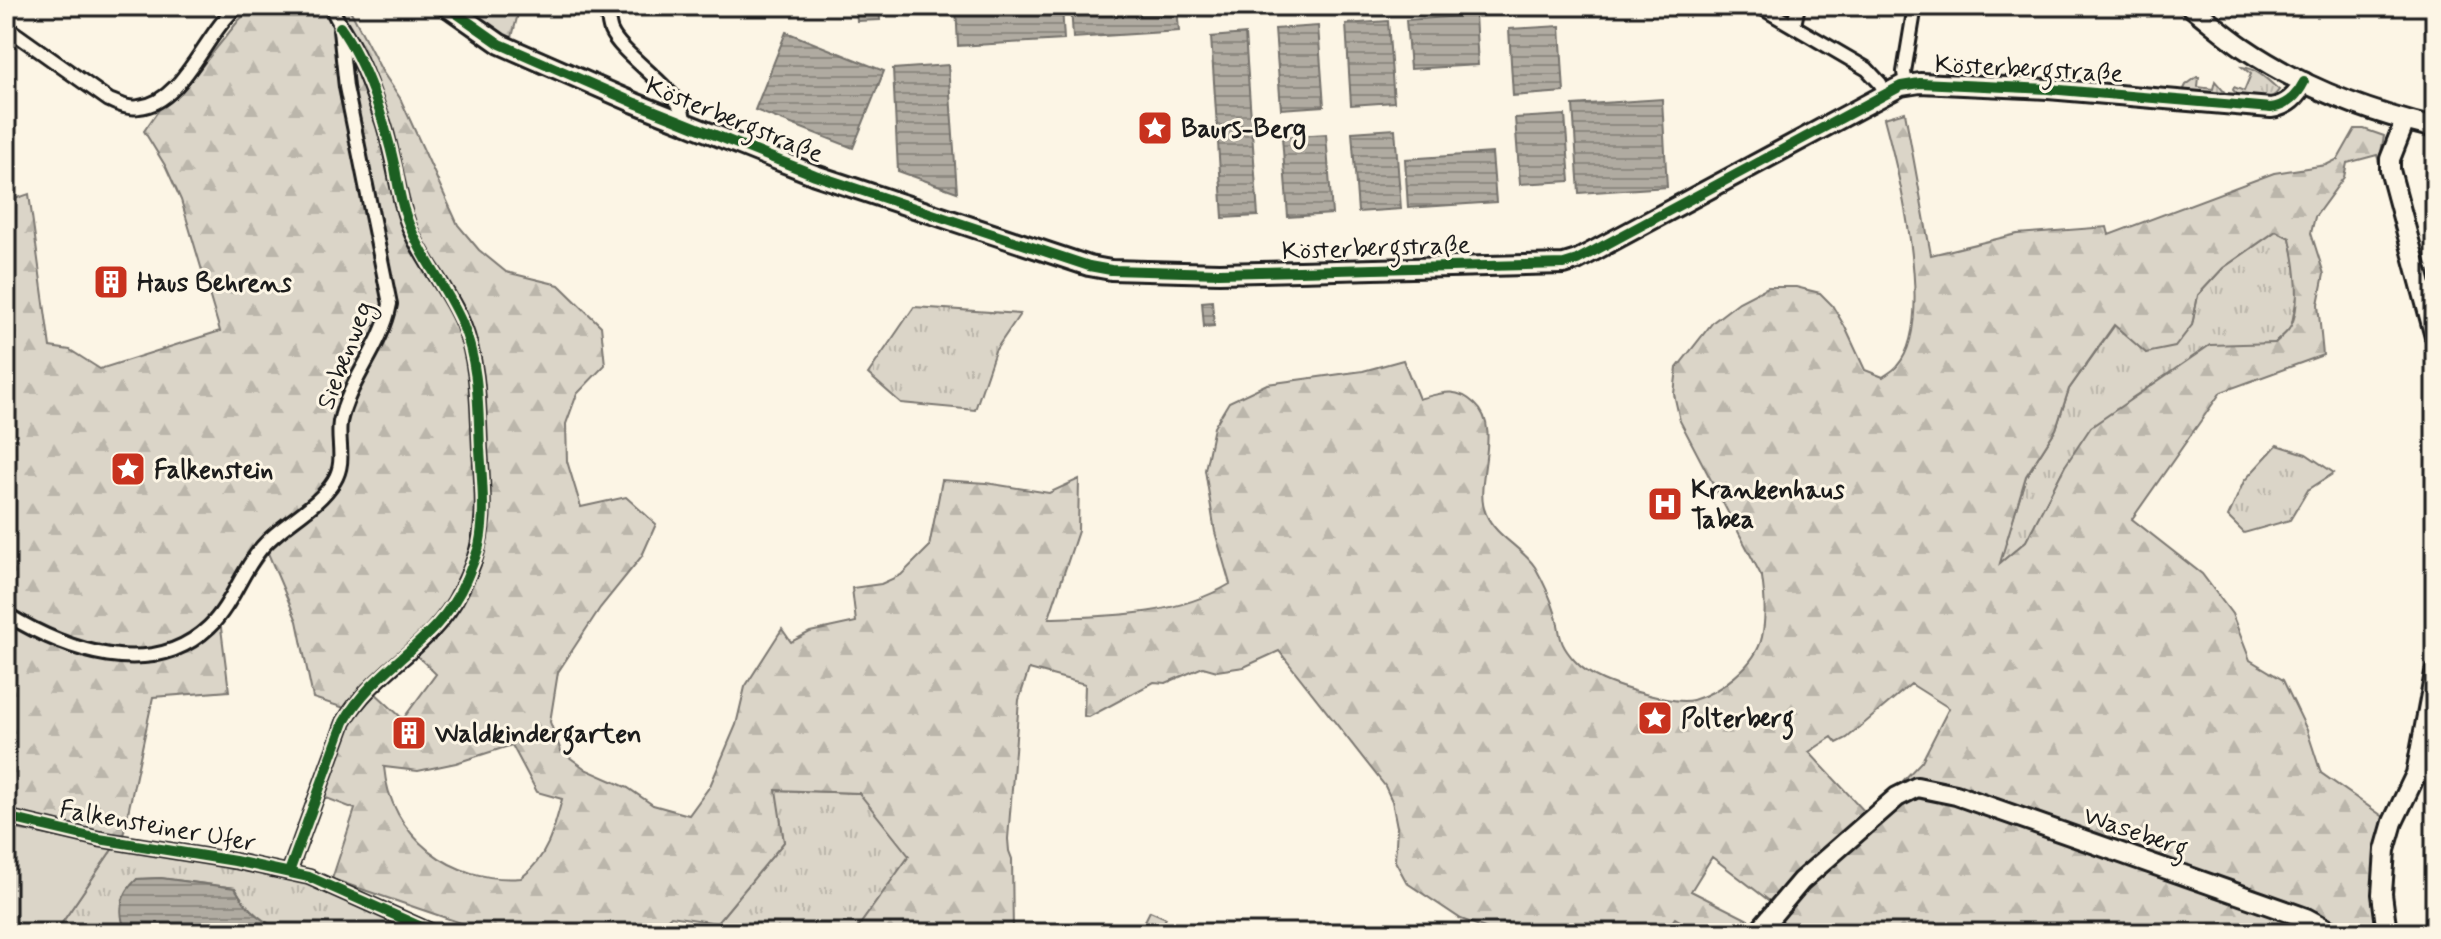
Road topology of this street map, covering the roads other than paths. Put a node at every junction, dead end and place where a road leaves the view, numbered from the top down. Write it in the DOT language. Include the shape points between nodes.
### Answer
graph roads {
  1 [pos="331,6"];
  2 [pos="446,6"];
  3 [pos="607,6"];
  4 [pos="1759,6"];
  5 [pos="1798,6"];
  6 [pos="1915,6"];
  7 [pos="2190,6"];
  8 [pos="232,8"];
  9 [pos="1794,25"];
  10 [pos="6,27"];
  11 [pos="340,27"];
  12 [pos="2298,79"];
  13 [pos="1906,85"];
  14 [pos="1886,94"];
  15 [pos="2405,121"];
  16 [pos="684,122"];
  17 [pos="2435,128"];
  18 [pos="2434,331"];
  19 [pos="6,614"];
  20 [pos="2435,673"];
  21 [pos="2416,774"];
  22 [pos="2435,777"];
  23 [pos="6,817"];
  24 [pos="289,872"];
  25 [pos="435,933"];
  26 [pos="1757,933"];
  27 [pos="2334,933"];
  28 [pos="2387,933"];
  1 -- 11 [label="street"];
  2 -- 16 [label="street, Kösterbergstraße" via="500,44"];
  3 -- 16 [label="street" via="611,30 665,89 683,112"];
  4 -- 9 [label="street"];
  5 -- 9 [label="street"];
  6 -- 13 [label="street"];
  7 -- 12 [label="street" via="2244,48"];
  8 -- 10 [label="street" via="182,79 157,102 141,107 109,100"];
  9 -- 14 [label="street" via="1867,69"];
  11 -- 19 [label="street, Siebenweg" via="346,87 390,304 341,420 340,471 322,496 261,548 222,611 190,642 142,657 101,655"];
  11 -- 24 [label="street" via="383,123 412,233 462,321 470,347 478,392 483,511 478,547 449,612 369,688 344,722"];
  12 -- 13 [label="street, Kösterbergstraße" via="2265,107 2048,89"];
  12 -- 15 [label="street"];
  13 -- 14 [label="street, Kösterbergstraße"];
  14 -- 16 [label="street, Kösterbergstraße" via="1570,262 1219,273 1111,270 1079,263 815,175"];
  15 -- 17 [label="street"];
  15 -- 18 [label="street" via="2390,170"];
  20 -- 21 [label="street"];
  21 -- 22 [label="street"];
  21 -- 28 [label="street" via="2385,850 2382,894"];
  23 -- 24 [label="street, Falkensteiner Ufer"];
  24 -- 25 [label="street, Falkensteiner Ufer"];
  26 -- 27 [label="street, Waseberg" via="1842,843 1917,787 1956,795 2306,918"];
}
